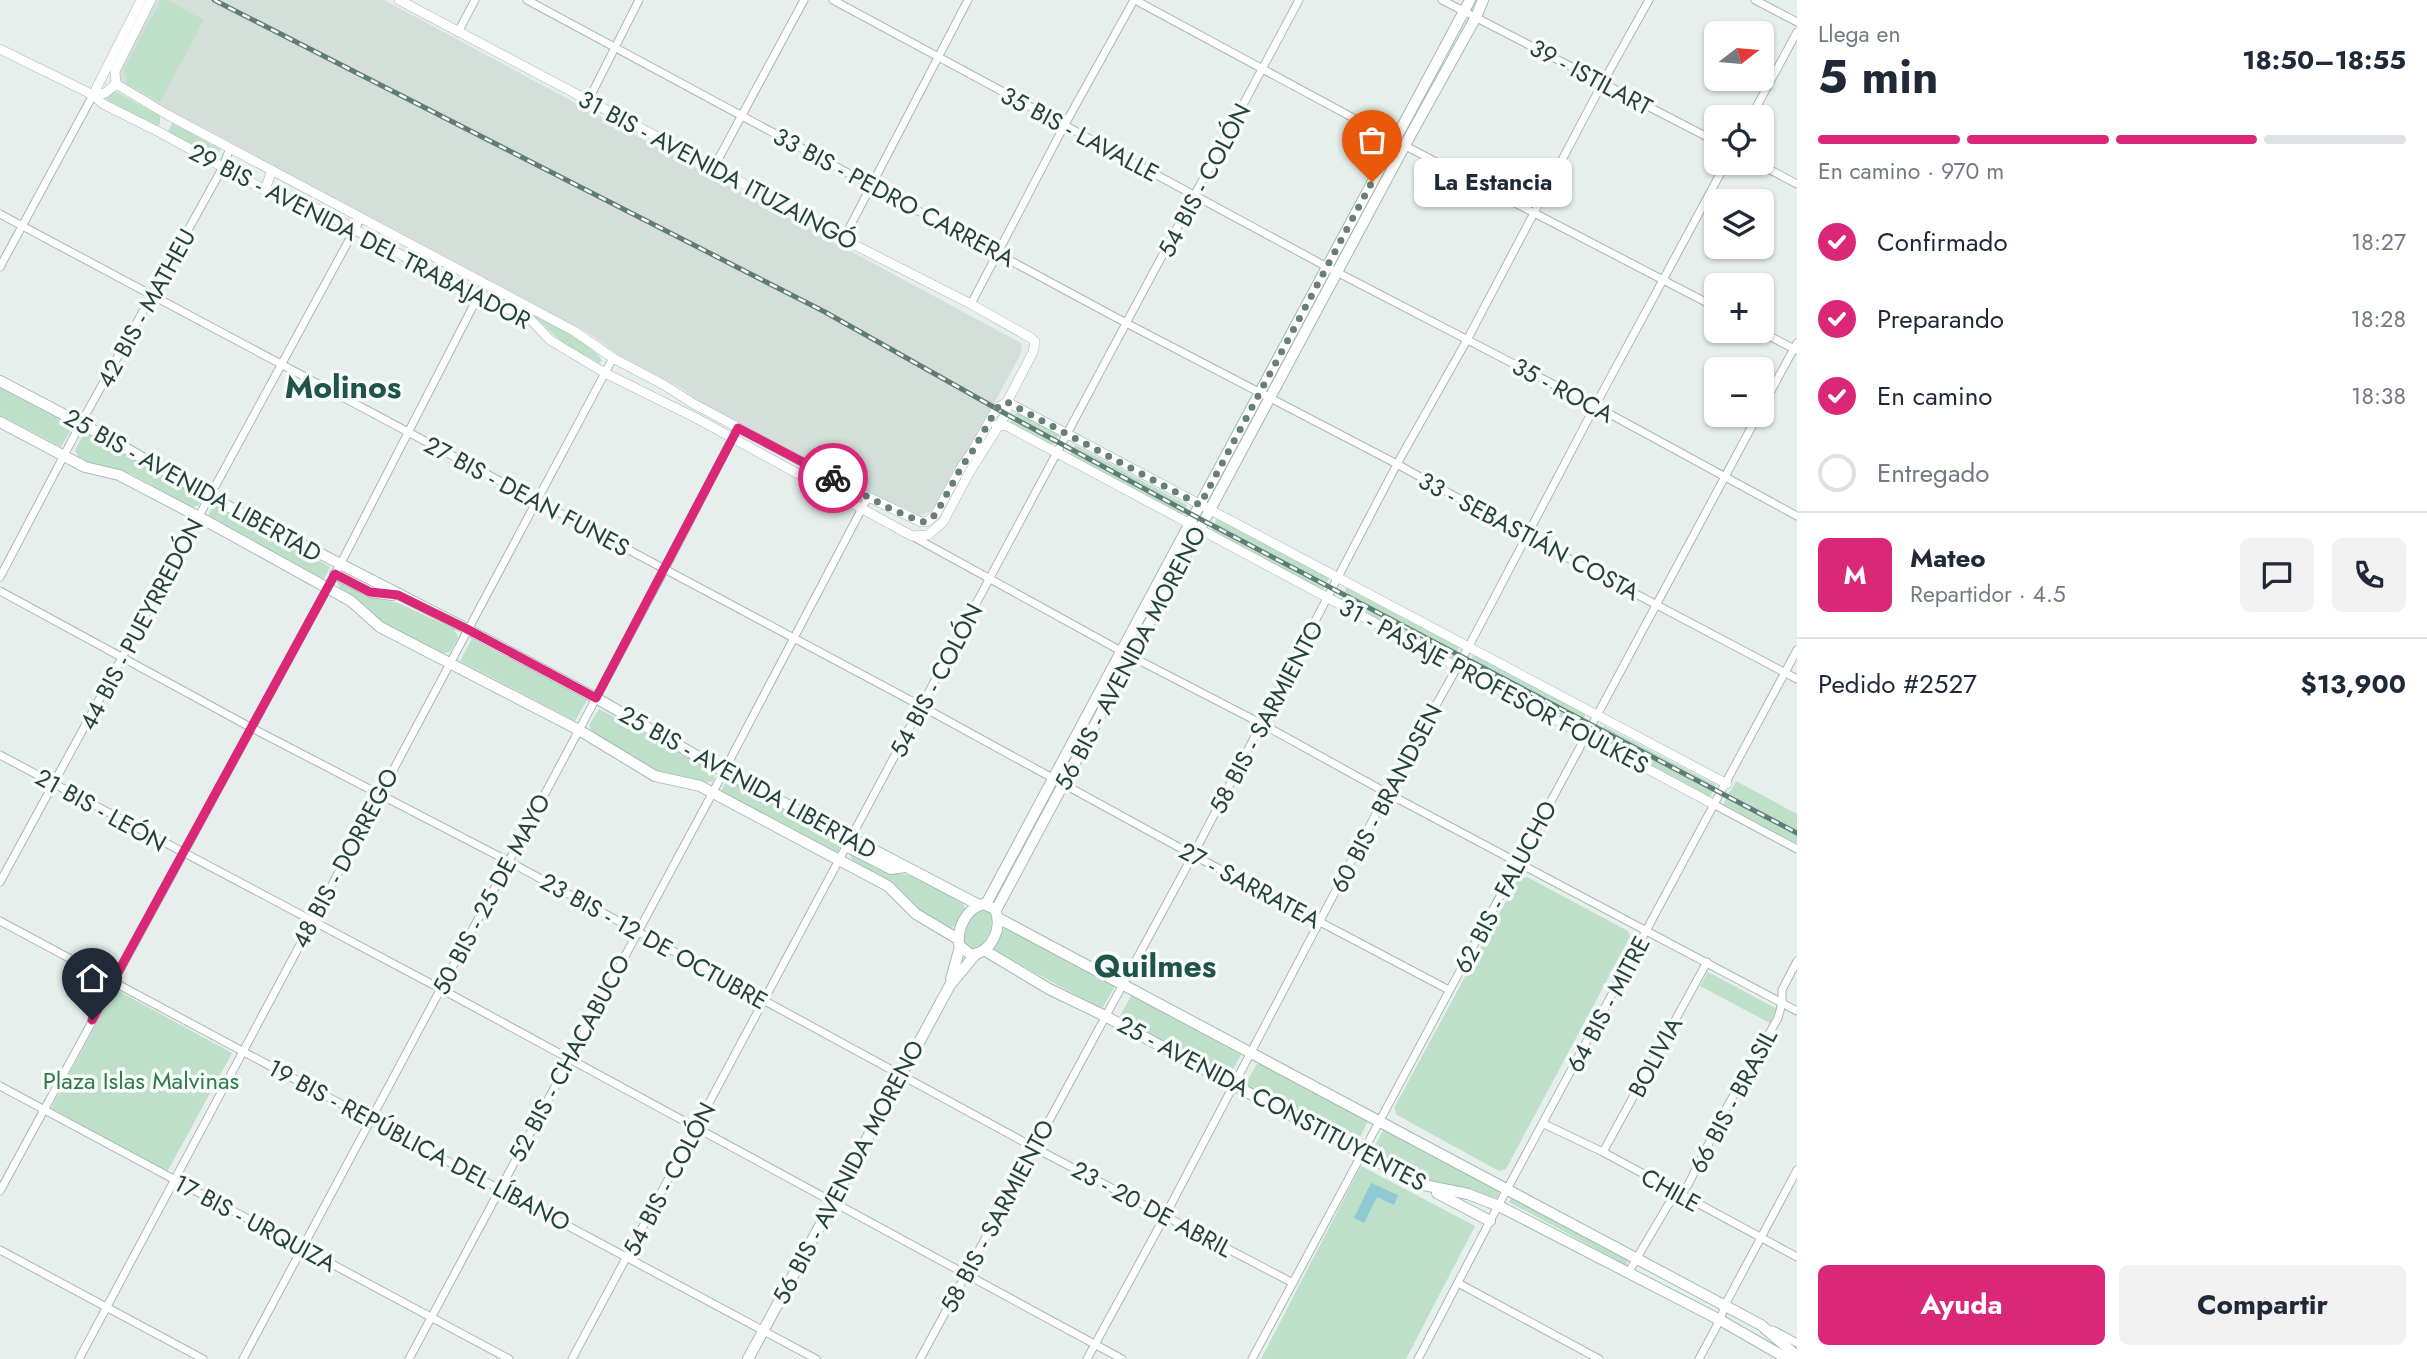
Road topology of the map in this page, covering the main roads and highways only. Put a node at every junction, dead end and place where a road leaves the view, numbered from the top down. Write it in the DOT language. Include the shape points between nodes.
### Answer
graph roads {
  1 [pos="1470,0"];
  2 [pos="1483,0"];
  3 [pos="1471,15"];
  4 [pos="0,381"];
  5 [pos="0,422"];
  6 [pos="989,909"];
  7 [pos="959,943"];
  8 [pos="979,953"];
  9 [pos="950,985"];
  10 [pos="1419,1184"];
  11 [pos="1490,1221"];
  12 [pos="1797,1356"];
  13 [pos="748,1359"];
  14 [pos="1788,1359"];
  1 -- 3 [label="main road, 56 BIS - AVENIDA MORENO"];
  2 -- 3 [label="main road, 56 BIS - AVENIDA MORENO"];
  3 -- 6 [label="main road, 56 BIS - AVENIDA MORENO"];
  4 -- 6 [label="main road, 25 BIS - AVENIDA LIBERTAD" via="338,570 467,629 850,843"];
  5 -- 7 [label="main road, 25 BIS - AVENIDA LIBERTAD" via="85,467 119,475 199,517 328,587 380,627 579,730 655,776 713,792 888,886 916,914"];
  6 -- 7 [label="main road, 56 BIS - AVENIDA MORENO" via="965,919"];
  6 -- 8 [label="main road, 56 BIS - AVENIDA MORENO" via="995,936"];
  6 -- 12 [label="main road, 25 - AVENIDA CONSTITUYENTES" via="1251,1054 1725,1305 1761,1325"];
  7 -- 8 [label="main road, 25 BIS - AVENIDA LIBERTAD" via="965,953"];
  7 -- 9 [label="main road, 56 BIS - AVENIDA MORENO"];
  8 -- 9 [label="main road, 56 BIS - AVENIDA MORENO"];
  8 -- 10 [label="main road, 25 - AVENIDA CONSTITUYENTES"];
  9 -- 13 [label="main road, 56 BIS - AVENIDA MORENO"];
  10 -- 11 [label="main road"];
  10 -- 14 [label="main road, 25 - AVENIDA CONSTITUYENTES" via="1499,1206"];
}
